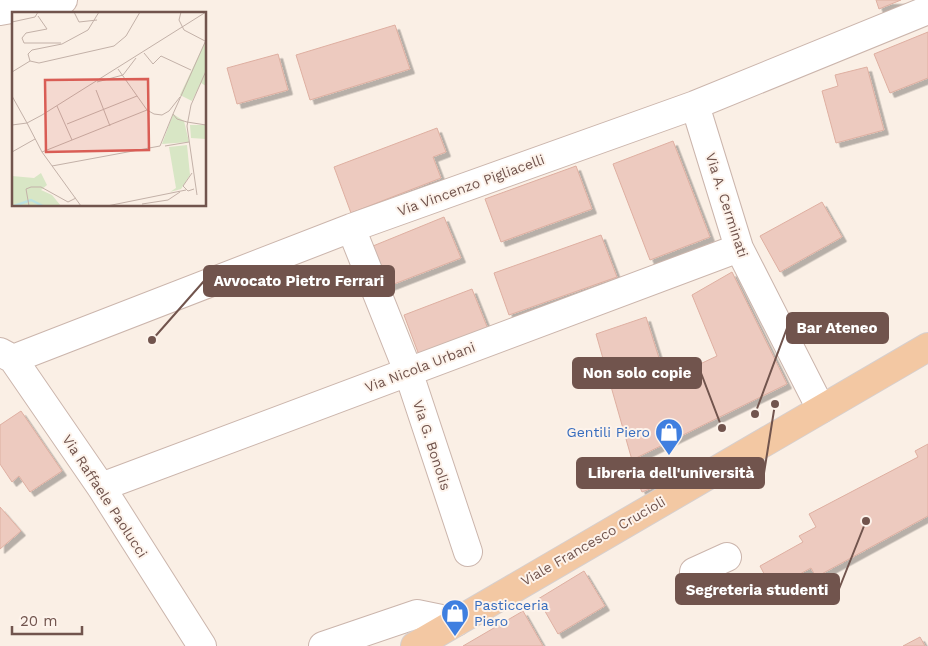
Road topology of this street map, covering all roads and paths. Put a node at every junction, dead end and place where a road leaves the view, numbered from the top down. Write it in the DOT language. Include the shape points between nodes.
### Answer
graph roads {
  1 [pos="63,0"];
  2 [pos="928,10"];
  3 [pos="0,11"];
  4 [pos="695,105"];
  5 [pos="352,228"];
  6 [pos="738,248"];
  7 [pos="928,347"];
  8 [pos="6,356"];
  9 [pos="408,371"];
  10 [pos="820,409"];
  11 [pos="101,487"];
  12 [pos="468,552"];
  13 [pos="726,557"];
  14 [pos="694,572"];
  15 [pos="456,622"];
  16 [pos="202,646"];
  17 [pos="323,646"];
  18 [pos="415,646"];
  1 -- 3 [label="street"];
  2 -- 4 [label="street, Via Vincenzo Pigliacelli"];
  4 -- 5 [label="street, Via Vincenzo Pigliacelli"];
  4 -- 6 [label="street, Via A. Cerminati"];
  5 -- 8 [label="street, Via Vincenzo Pigliacelli"];
  5 -- 9 [label="street, Via G. Bonolis"];
  6 -- 9 [label="street, Via Nicola Urbani"];
  6 -- 10 [label="street, Via A. Cerminati"];
  7 -- 10 [label="main road, Viale Francesco Crucioli"];
  8 -- 11 [label="street, Via Raffaele Paolucci"];
  9 -- 11 [label="street, Via Nicola Urbani"];
  9 -- 12 [label="street, Via G. Bonolis"];
  10 -- 15 [label="main road, Viale Francesco Crucioli"];
  11 -- 16 [label="street, Via Raffaele Paolucci"];
  13 -- 14 [label="street"];
  15 -- 17 [label="street" via="417,614"];
  15 -- 18 [label="main road, Viale Francesco Crucioli"];
}
